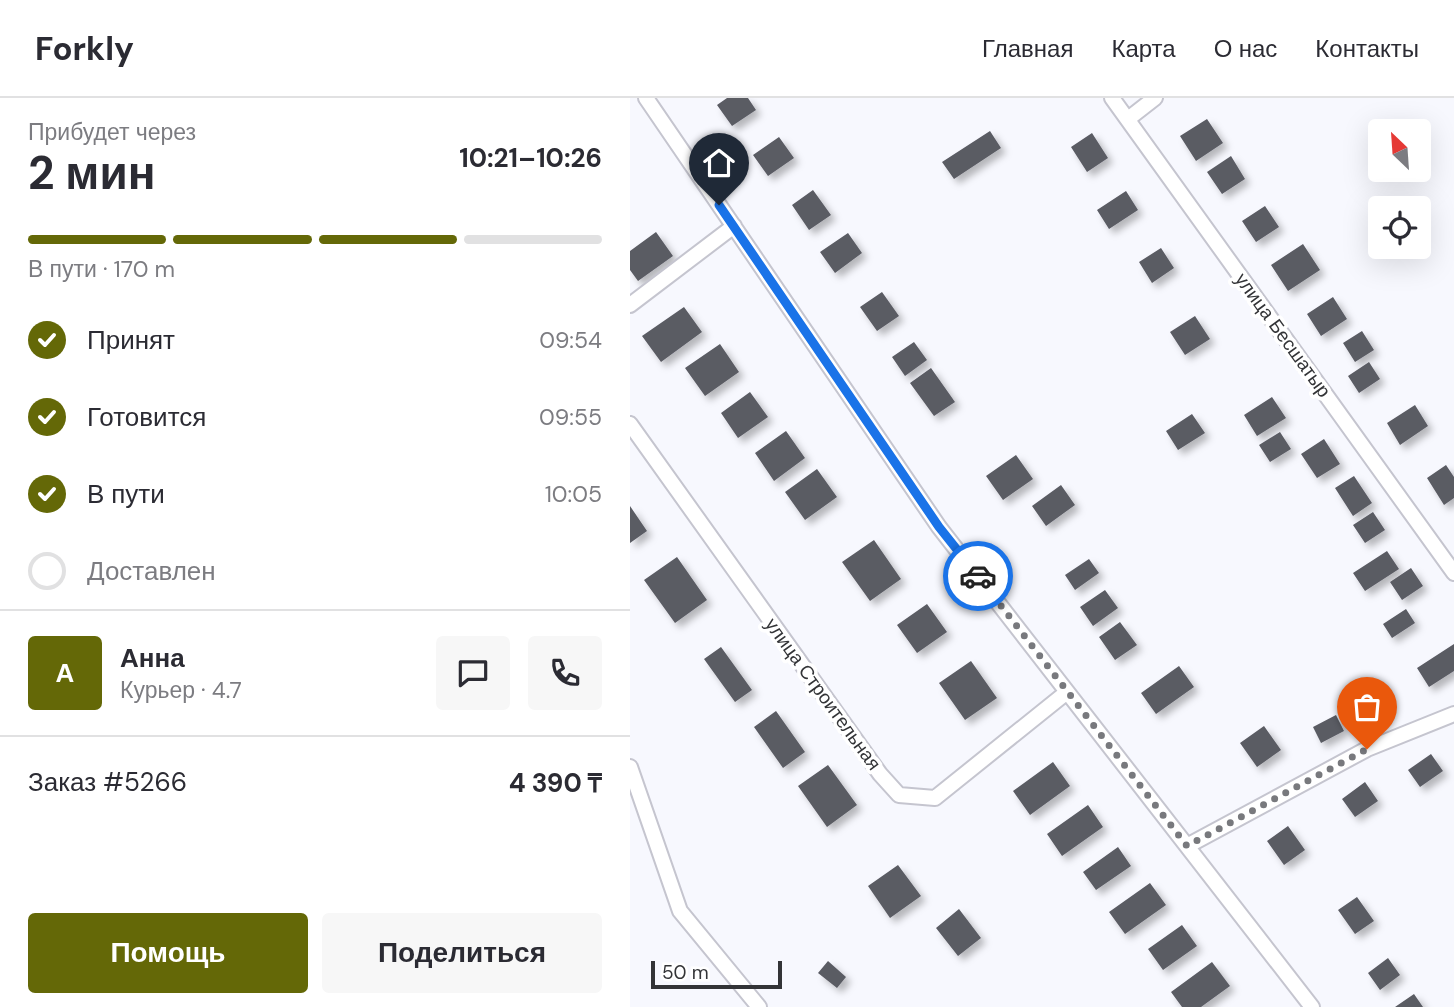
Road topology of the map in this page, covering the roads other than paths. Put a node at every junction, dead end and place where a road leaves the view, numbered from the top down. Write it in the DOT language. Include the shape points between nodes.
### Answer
graph roads {
  1 [pos="646,98"];
  2 [pos="1112,98"];
  3 [pos="1155,98"];
  4 [pos="1128,119"];
  5 [pos="734,226"];
  6 [pos="630,305"];
  7 [pos="630,424"];
  8 [pos="1454,573"];
  9 [pos="1067,692"];
  10 [pos="1454,714"];
  11 [pos="630,767"];
  12 [pos="1187,846"];
  13 [pos="759,1007"];
  14 [pos="1312,1007"];
  1 -- 5 [label="street"];
  2 -- 4 [label="street, улица Бесшатыр"];
  3 -- 4 [label="street"];
  4 -- 8 [label="street, улица Бесшатыр"];
  5 -- 6 [label="street"];
  5 -- 9 [label="street" via="939,527"];
  7 -- 9 [label="street, улица Строительная" via="899,795 935,798"];
  9 -- 12 [label="street"];
  10 -- 12 [label="street" via="1367,749"];
  11 -- 13 [label="street" via="680,911"];
  12 -- 14 [label="street"];
}
